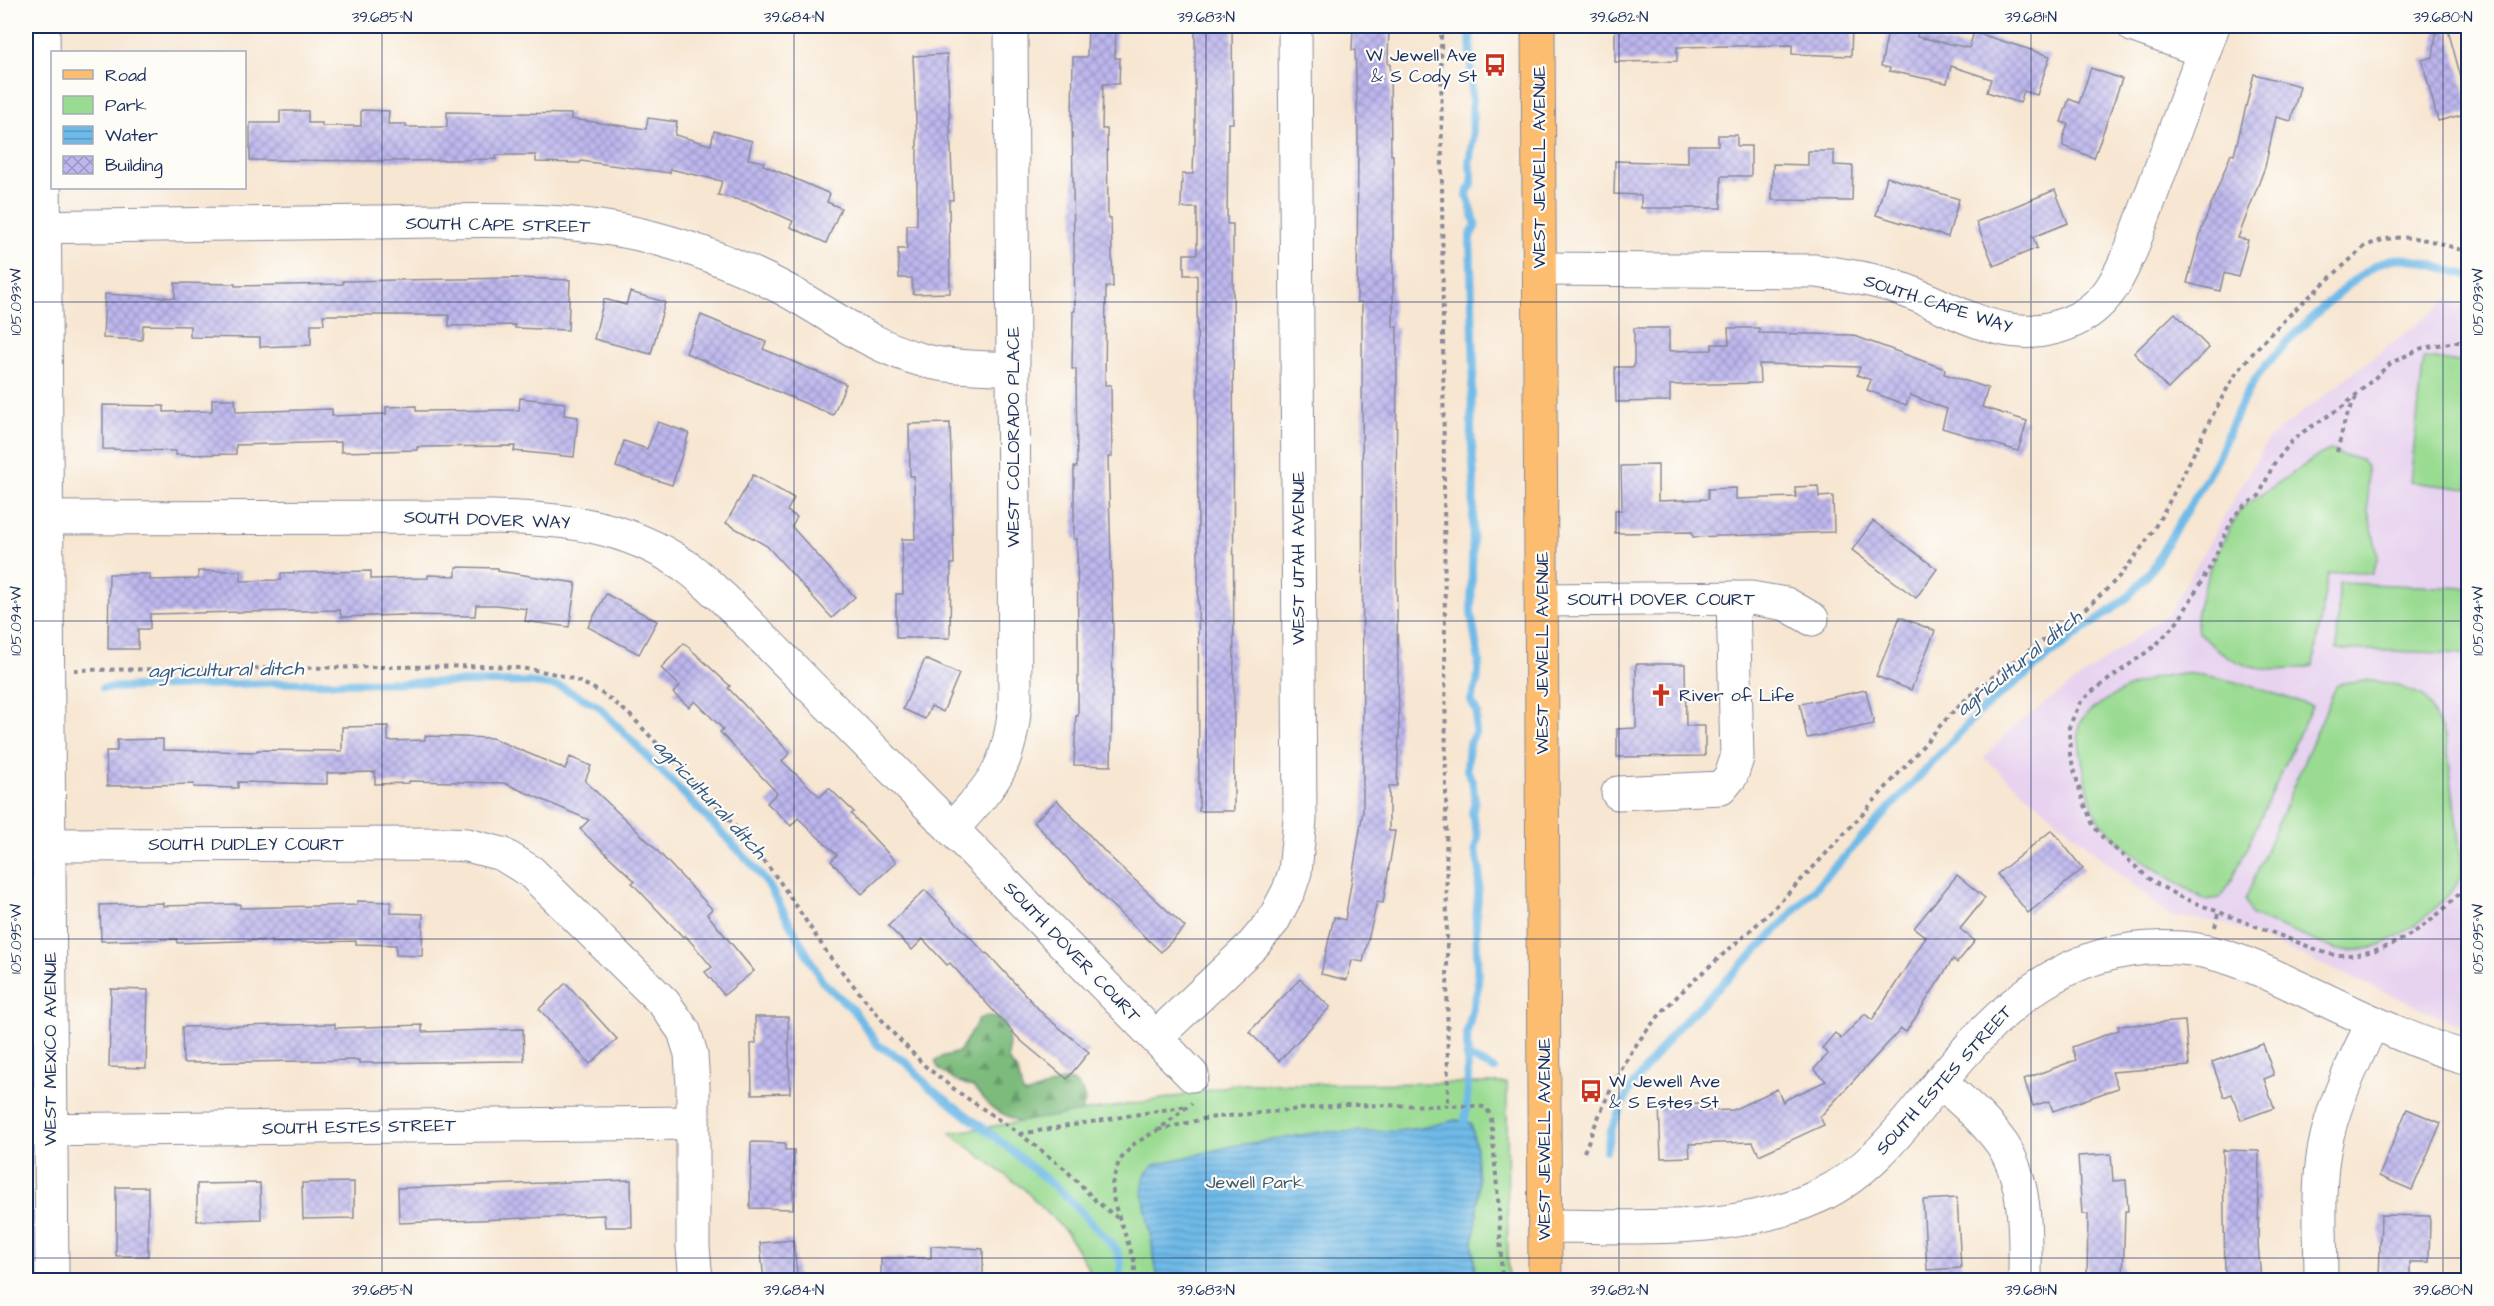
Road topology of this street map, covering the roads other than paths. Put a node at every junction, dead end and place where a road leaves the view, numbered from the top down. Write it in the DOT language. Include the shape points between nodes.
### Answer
graph roads {
  1 [pos="43,26"];
  2 [pos="1011,26"];
  3 [pos="1295,26"];
  4 [pos="1538,26"];
  5 [pos="2134,26"];
  6 [pos="2209,38"];
  7 [pos="34,227"];
  8 [pos="1540,269"];
  9 [pos="1013,369"];
  10 [pos="36,518"];
  11 [pos="1733,598"];
  12 [pos="1542,600"];
  13 [pos="1812,619"];
  14 [pos="1618,793"];
  15 [pos="952,829"];
  16 [pos="37,845"];
  17 [pos="2373,1022"];
  18 [pos="1156,1037"];
  19 [pos="2469,1058"];
  20 [pos="1940,1081"];
  21 [pos="1190,1090"];
  22 [pos="693,1123"];
  23 [pos="38,1130"];
  24 [pos="1545,1227"];
  25 [pos="52,1281"];
  26 [pos="696,1281"];
  27 [pos="1545,1281"];
  28 [pos="2025,1281"];
  29 [pos="2321,1281"];
  1 -- 7 [label="street, WEST MEXICO AVENUE"];
  2 -- 9 [label="street, WEST COLORADO PLACE"];
  3 -- 18 [label="street, WEST UTAH AVENUE" via="1300,808 1297,857 1289,890 1267,929"];
  4 -- 8 [label="main road, WEST JEWELL AVENUE"];
  5 -- 6 [label="street"];
  6 -- 8 [label="street, SOUTH CAPE WAY" via="2120,274 2099,303 2059,326 2031,331 2004,329 1888,285 1816,271"];
  7 -- 9 [label="street, SOUTH CAPE STREET" via="491,221 604,228 670,242 733,264 902,353 940,364"];
  7 -- 10 [label="street, WEST MEXICO AVENUE"];
  8 -- 12 [label="main road, WEST JEWELL AVENUE"];
  9 -- 15 [label="street, WEST COLORADO PLACE" via="1013,725 998,775"];
  10 -- 15 [label="street, SOUTH DOVER WAY" via="493,517 555,519 630,536 685,566 723,598"];
  10 -- 16 [label="street, WEST MEXICO AVENUE" via="46,669"];
  11 -- 12 [label="street, SOUTH DOVER COURT"];
  11 -- 13 [label="street, SOUTH DOVER COURT" via="1775,601"];
  11 -- 14 [label="street" via="1737,758 1731,776 1721,788"];
  12 -- 24 [label="main road, WEST JEWELL AVENUE"];
  15 -- 18 [label="street, SOUTH DOVER COURT"];
  16 -- 22 [label="street, SOUTH DUDLEY COURT" via="416,843 467,845 502,854 531,872 675,1016 691,1054"];
  16 -- 23 [label="street, WEST MEXICO AVENUE"];
  17 -- 19 [label="street, SOUTH ESTES STREET"];
  17 -- 20 [label="street, SOUTH ESTES STREET" via="2225,957 2185,949 2143,949 2091,960 2034,987 2005,1010"];
  17 -- 29 [label="street" via="2338,1101 2325,1149 2320,1204"];
  18 -- 21 [label="street, SOUTH DOVER COURT"];
  20 -- 24 [label="street, SOUTH ESTES STREET" via="1874,1157 1837,1185 1793,1206 1722,1223"];
  20 -- 28 [label="street" via="1992,1132 2009,1159 2022,1201"];
  22 -- 23 [label="street, SOUTH ESTES STREET"];
  22 -- 26 [label="street"];
  23 -- 25 [label="street, WEST MEXICO AVENUE"];
  24 -- 27 [label="main road, WEST JEWELL AVENUE"];
}
